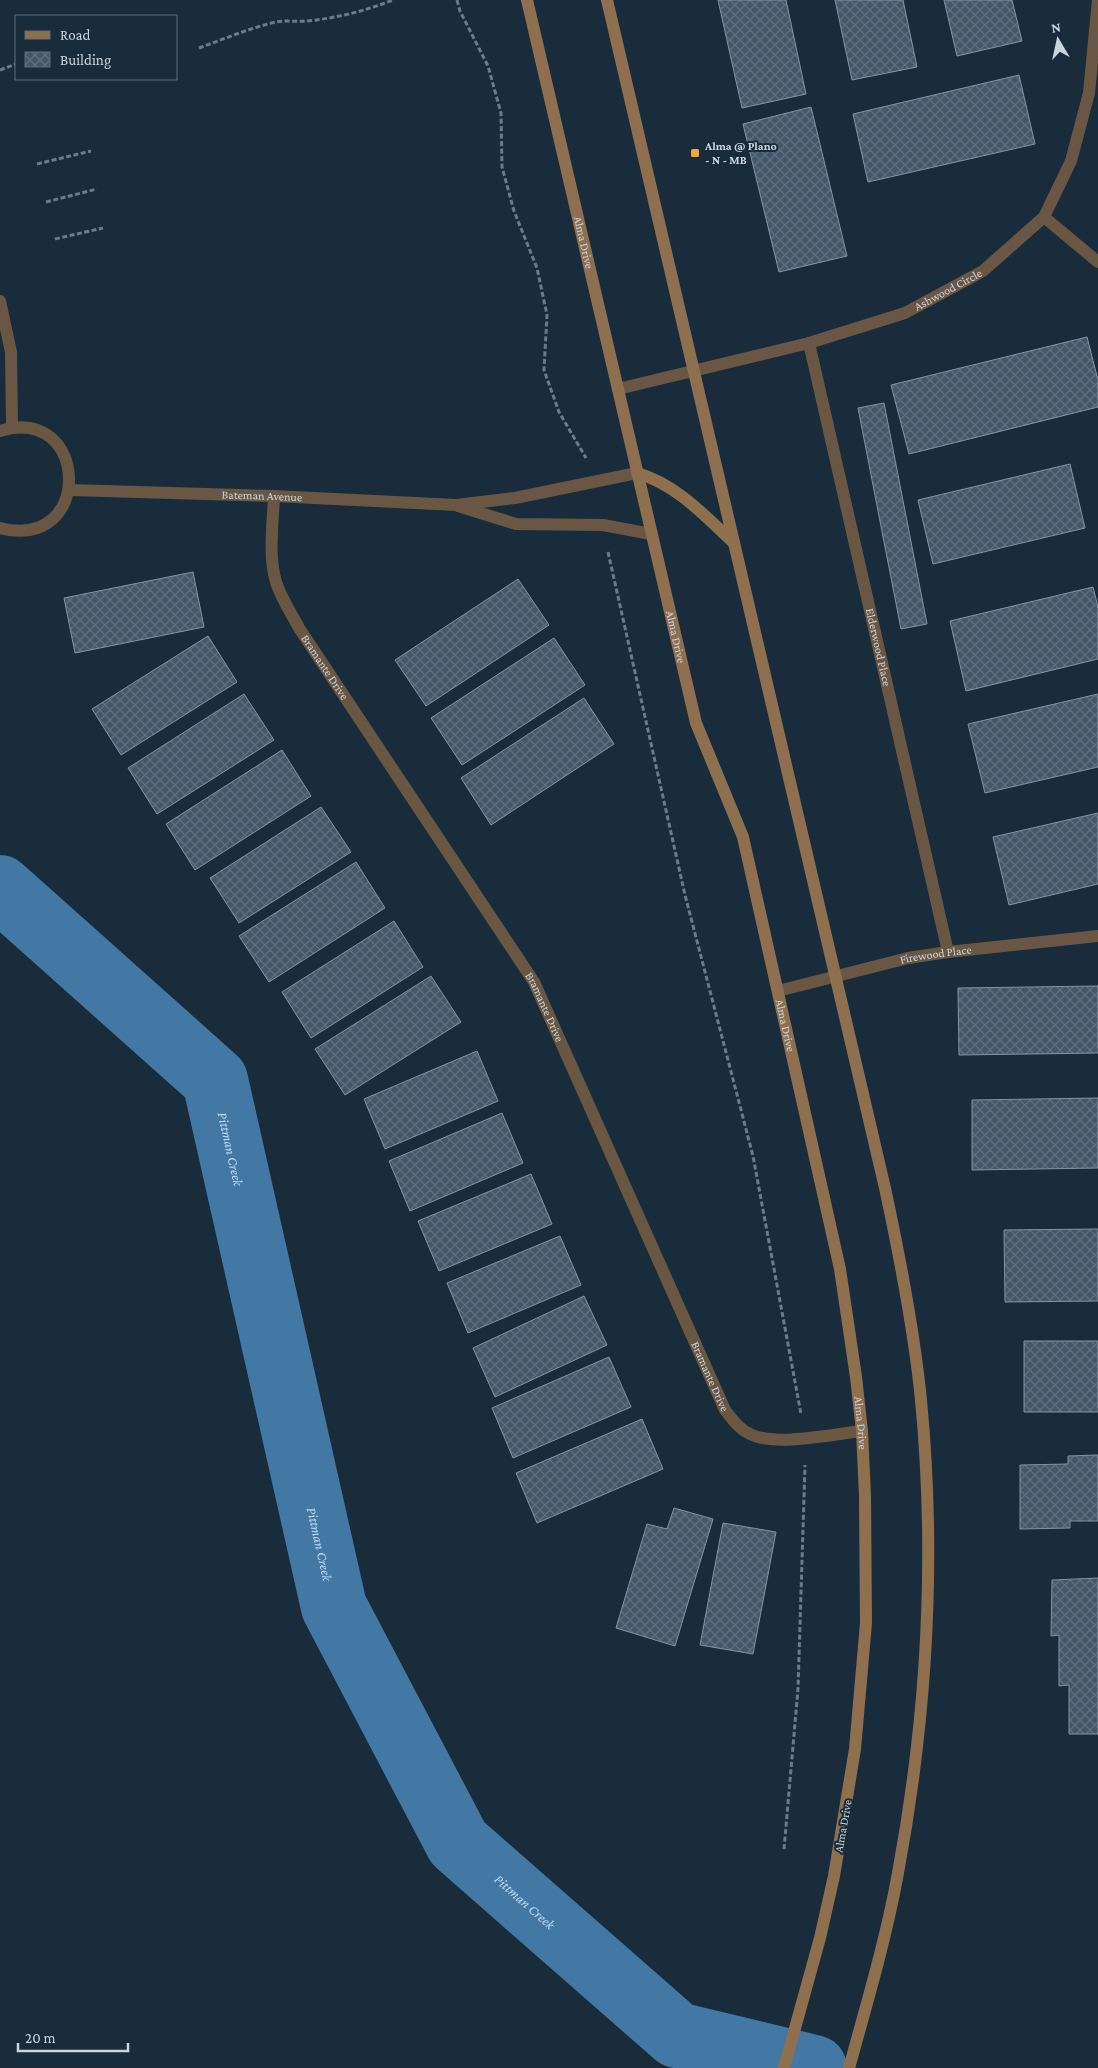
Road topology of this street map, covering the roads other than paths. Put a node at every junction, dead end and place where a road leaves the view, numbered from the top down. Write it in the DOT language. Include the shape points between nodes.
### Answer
graph roads {
  1 [pos="527,0"];
  2 [pos="607,0"];
  3 [pos="1098,0"];
  4 [pos="1044,217"];
  5 [pos="1098,262"];
  6 [pos="0,301"];
  7 [pos="809,343"];
  8 [pos="6,353"];
  9 [pos="693,370"];
  10 [pos="618,389"];
  11 [pos="6,429"];
  12 [pos="637,473"];
  13 [pos="70,490"];
  14 [pos="274,496"];
  15 [pos="456,505"];
  16 [pos="0,528"];
  17 [pos="651,534"];
  18 [pos="734,543"];
  19 [pos="1098,936"];
  20 [pos="948,952"];
  21 [pos="836,978"];
  22 [pos="778,992"];
  23 [pos="862,1431"];
  24 [pos="784,2068"];
  25 [pos="849,2068"];
  1 -- 10 [label="main road, Alma Drive"];
  2 -- 9 [label="main road"];
  3 -- 4 [label="street, Ashwood Circle" via="1089,94 1071,161"];
  4 -- 5 [label="street"];
  4 -- 7 [label="street, Ashwood Circle" via="983,271 905,313"];
  6 -- 8 [label="street"];
  7 -- 9 [label="street, Ashwood Circle"];
  7 -- 20 [label="street, Elderwood Place"];
  8 -- 11 [label="street"];
  9 -- 10 [label="street, Ashwood Circle"];
  9 -- 18 [label="main road"];
  10 -- 12 [label="main road, Alma Drive"];
  11 -- 13 [label="street" via="27,428 43,433 56,444 66,457"];
  12 -- 15 [label="street, Bateman Avenue" via="515,498"];
  12 -- 17 [label="main road, Alma Drive"];
  12 -- 18 [label="main road" via="652,477 674,490"];
  13 -- 14 [label="street, Bateman Avenue"];
  13 -- 16 [label="street" via="52,520 18,532"];
  14 -- 15 [label="street, Bateman Avenue"];
  14 -- 23 [label="street, Bramante Drive" via="272,563 287,606 534,982 725,1410 737,1426 752,1435 769,1439"];
  15 -- 17 [label="street, Bateman Avenue" via="516,524 602,525"];
  17 -- 22 [label="main road, Alma Drive" via="696,723 743,837"];
  18 -- 21 [label="main road"];
  19 -- 20 [label="street, Firewood Place"];
  20 -- 21 [label="street, Firewood Place" via="908,958"];
  21 -- 22 [label="street, Firewood Place"];
  21 -- 25 [label="main road" via="896,1241 914,1347 924,1454 928,1562 927,1624 912,1786 880,1955"];
  22 -- 23 [label="main road, Alma Drive" via="840,1269"];
  23 -- 24 [label="main road, Alma Drive" via="866,1561 862,1686 846,1813 820,1938"];
}
